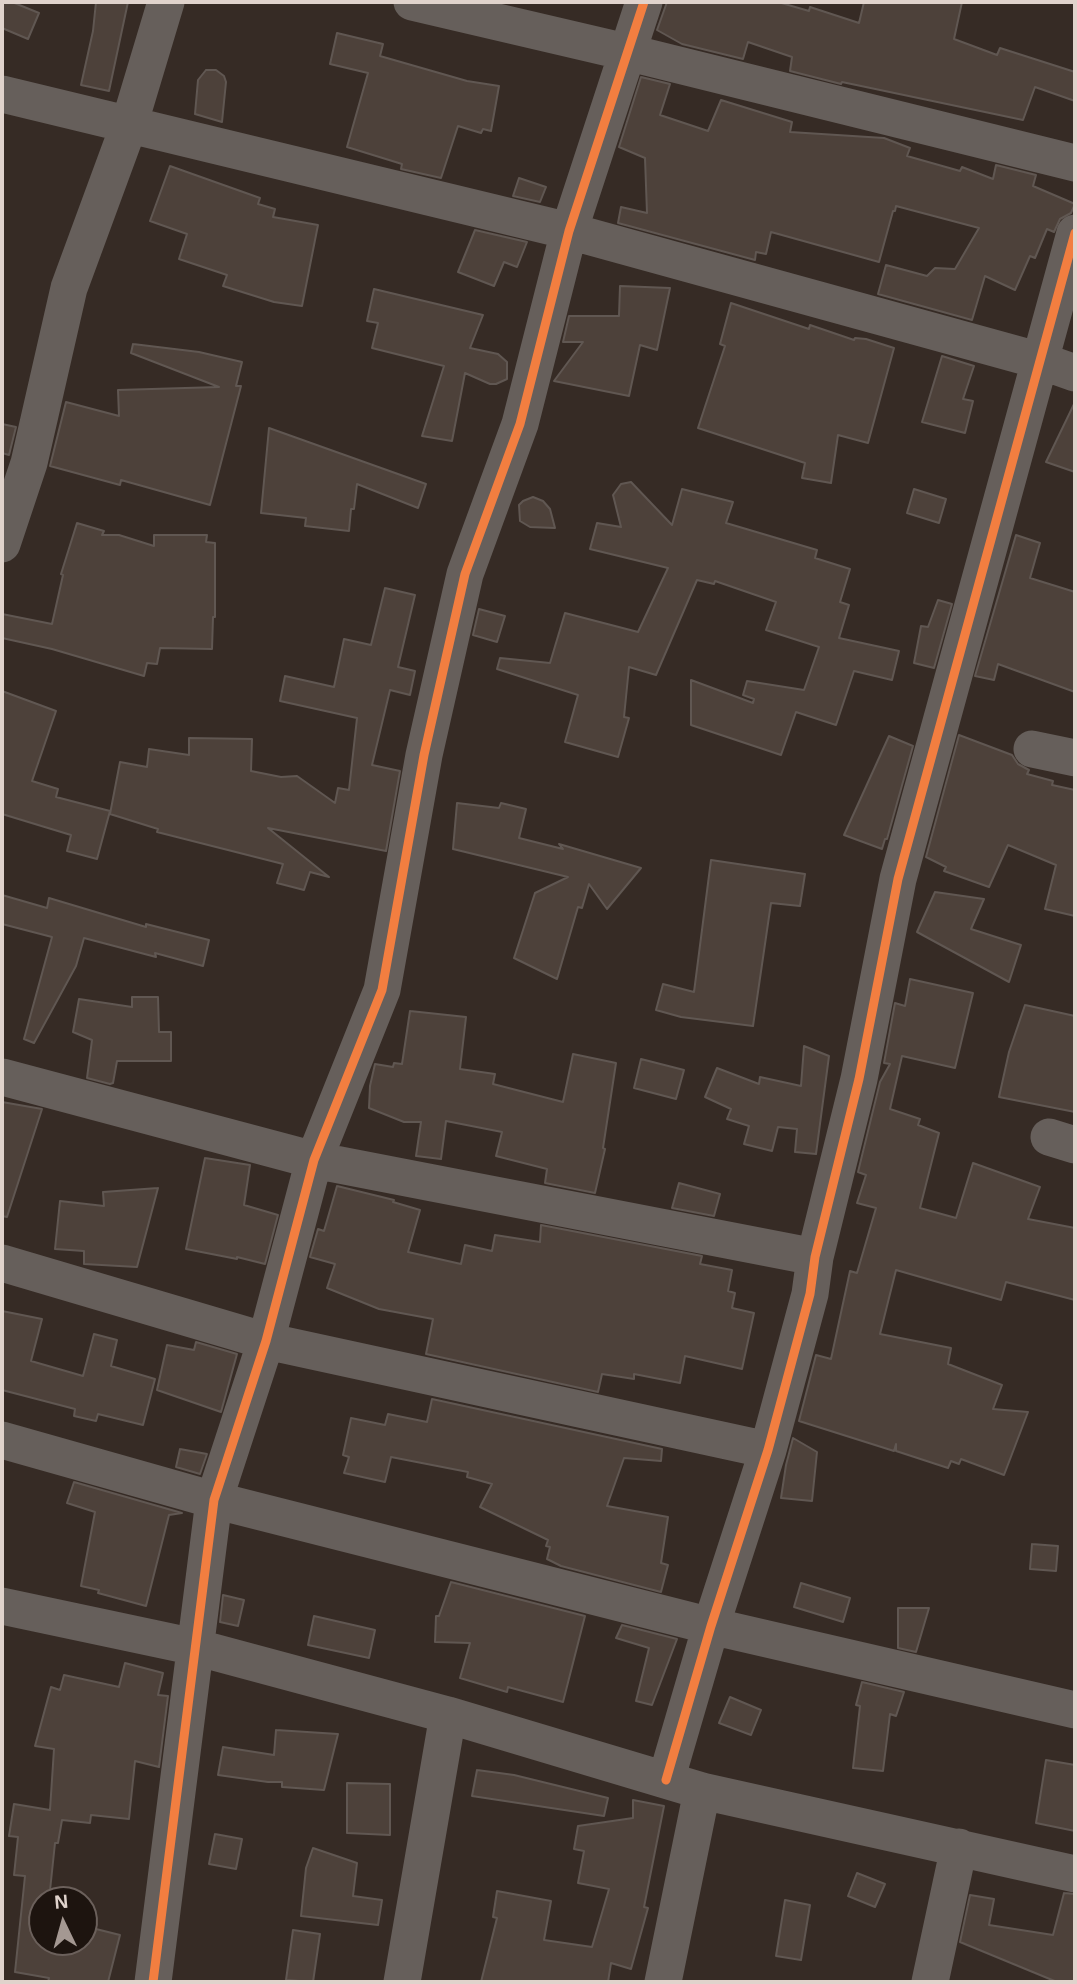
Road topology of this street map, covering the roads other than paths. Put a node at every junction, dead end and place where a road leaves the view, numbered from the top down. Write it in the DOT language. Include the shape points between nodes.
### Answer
graph roads {
  1 [pos="166,2"];
  2 [pos="412,2"];
  3 [pos="644,2"];
  4 [pos="626,52"];
  5 [pos="2,94"];
  6 [pos="129,125"];
  7 [pos="1075,163"];
  8 [pos="569,231"];
  9 [pos="1075,233"];
  10 [pos="1041,361"];
  11 [pos="1075,373"];
  12 [pos="2,544"];
  13 [pos="1032,748"];
  14 [pos="1075,758"];
  15 [pos="2,1077"];
  16 [pos="314,1160"];
  17 [pos="815,1257"];
  18 [pos="2,1263"];
  19 [pos="266,1341"];
  20 [pos="2,1440"];
  21 [pos="768,1450"];
  22 [pos="214,1500"];
  23 [pos="2,1606"];
  24 [pos="711,1626"];
  25 [pos="195,1647"];
  26 [pos="1075,1710"];
  27 [pos="447,1715"];
  28 [pos="666,1780"];
  29 [pos="702,1791"];
  30 [pos="959,1847"];
  31 [pos="1075,1874"];
  32 [pos="153,1982"];
  33 [pos="402,1982"];
  34 [pos="663,1982"];
  35 [pos="930,1982"];
  1 -- 6 [label="street"];
  2 -- 4 [label="street"];
  3 -- 4 [label="street"];
  4 -- 7 [label="street"];
  4 -- 8 [label="street"];
  5 -- 6 [label="street"];
  6 -- 8 [label="street"];
  6 -- 12 [label="street" via="69,288 29,463"];
  8 -- 10 [label="street"];
  8 -- 16 [label="street" via="520,424 465,574 424,755 382,990"];
  9 -- 10 [label="street"];
  10 -- 11 [label="street"];
  10 -- 17 [label="street" via="898,879 859,1079"];
  13 -- 14 [label="street"];
  15 -- 16 [label="street"];
  16 -- 17 [label="street"];
  16 -- 19 [label="street"];
  17 -- 21 [label="street" via="810,1294"];
  18 -- 19 [label="street"];
  19 -- 21 [label="street"];
  19 -- 22 [label="street"];
  20 -- 22 [label="street"];
  21 -- 24 [label="street"];
  22 -- 24 [label="street"];
  22 -- 25 [label="street"];
  23 -- 25 [label="street"];
  24 -- 26 [label="street"];
  24 -- 28 [label="street"];
  25 -- 27 [label="street"];
  25 -- 32 [label="street"];
  27 -- 28 [label="street"];
  27 -- 33 [label="street"];
  28 -- 29 [label="street"];
  29 -- 30 [label="street"];
  29 -- 34 [label="street"];
  30 -- 31 [label="street"];
  30 -- 35 [label="street"];
}
